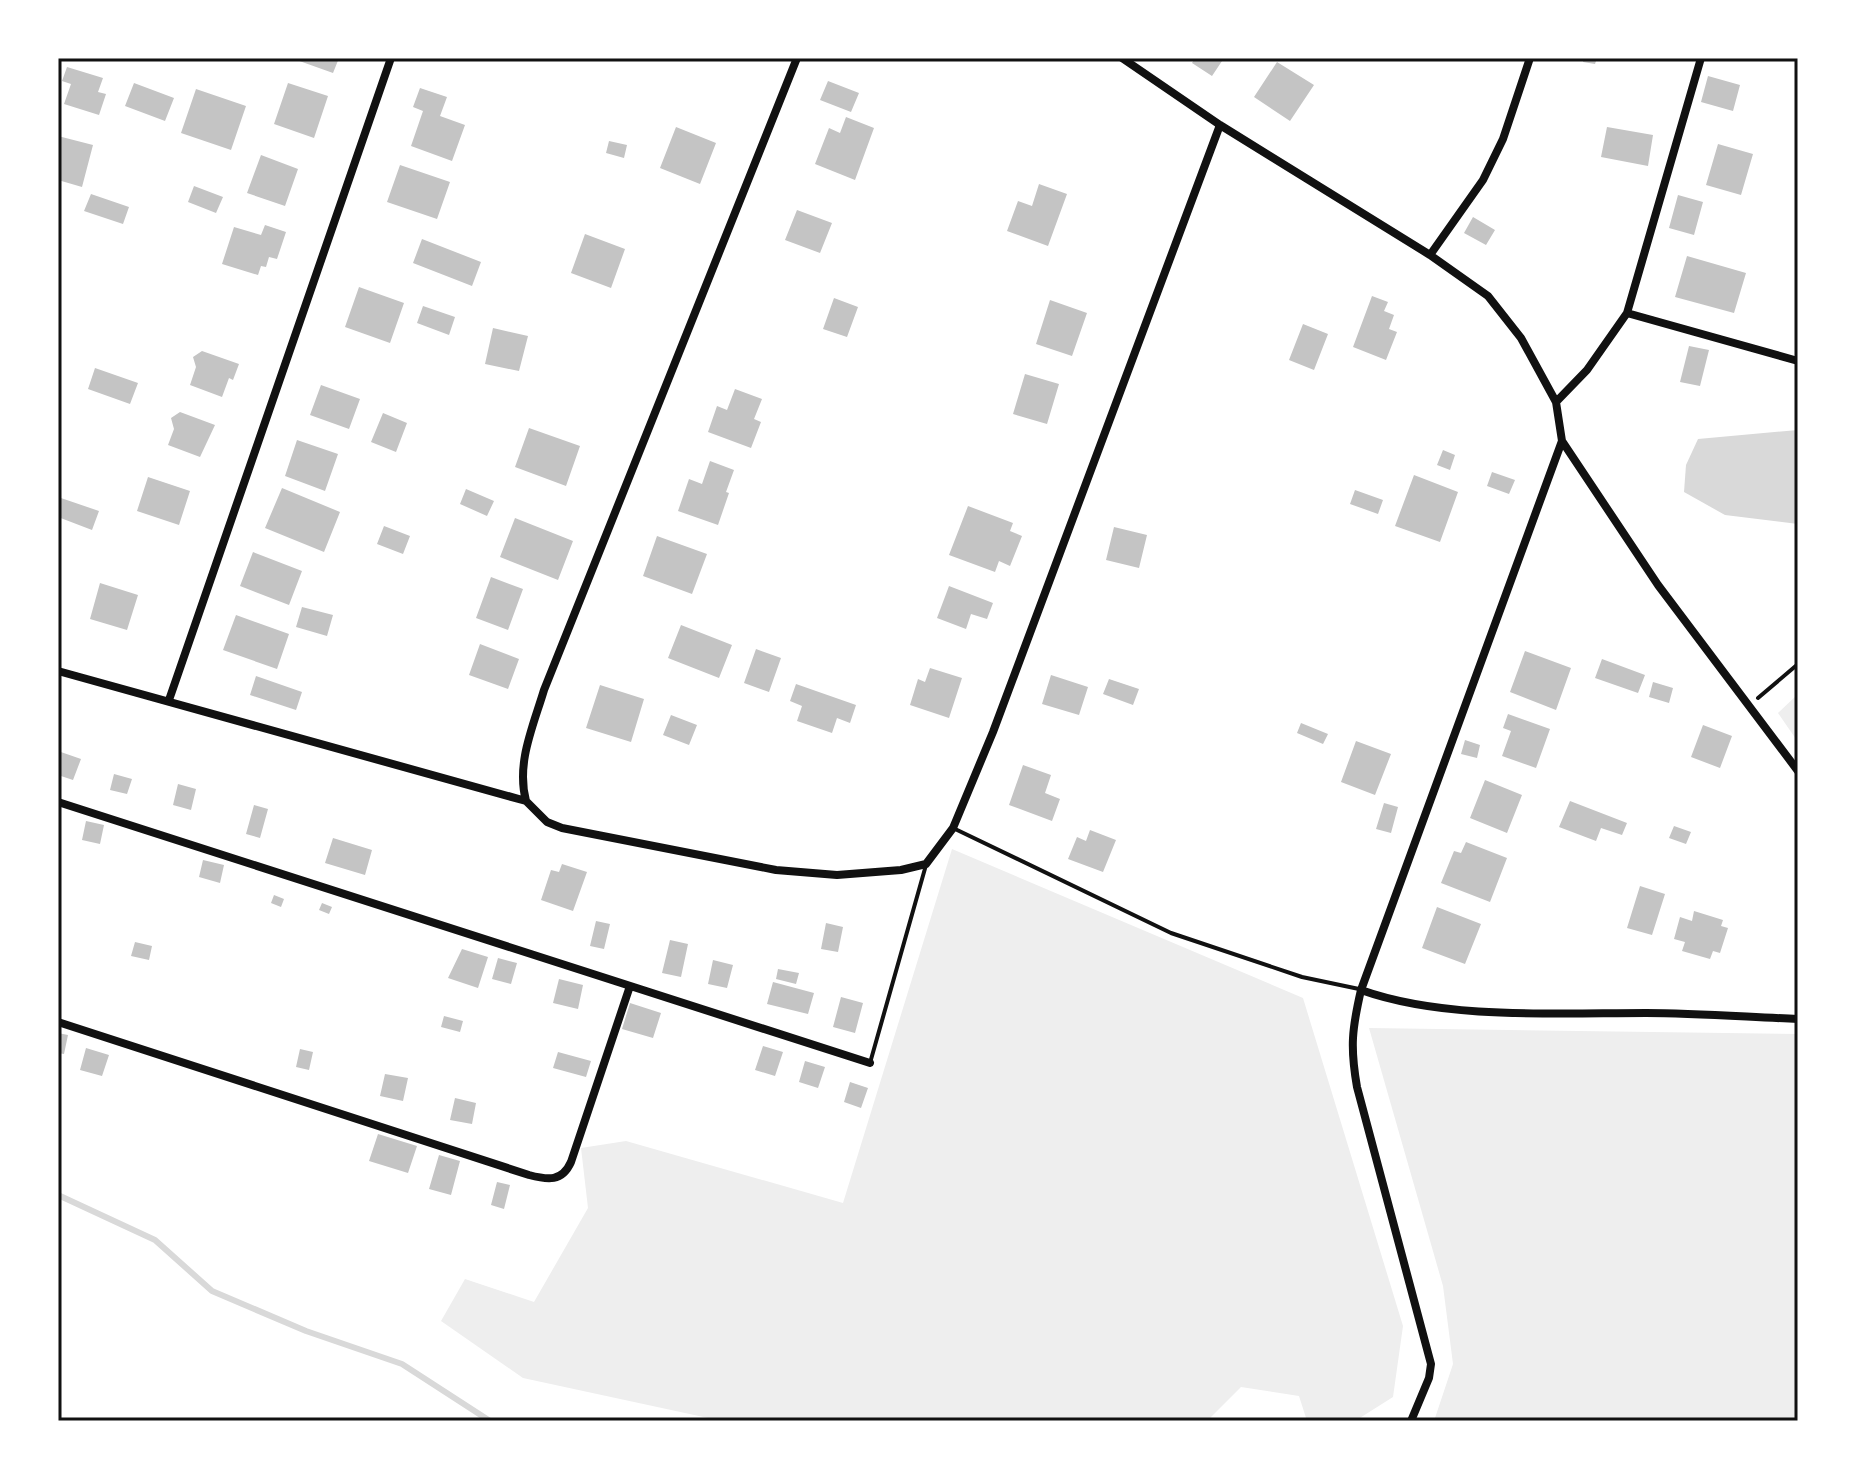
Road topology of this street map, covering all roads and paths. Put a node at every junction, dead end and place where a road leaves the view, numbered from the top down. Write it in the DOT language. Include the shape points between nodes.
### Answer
graph roads {
  1 [pos="391,58"];
  2 [pos="797,58"];
  3 [pos="1122,58"];
  4 [pos="1530,58"];
  5 [pos="1701,58"];
  6 [pos="1220,125"];
  7 [pos="1430,255"];
  8 [pos="1627,313"];
  9 [pos="1798,361"];
  10 [pos="1556,402"];
  11 [pos="1562,441"];
  12 [pos="1798,664"];
  13 [pos="58,671"];
  14 [pos="169,700"];
  15 [pos="1750,705"];
  16 [pos="1798,771"];
  17 [pos="526,801"];
  18 [pos="58,802"];
  19 [pos="953,828"];
  20 [pos="926,864"];
  21 [pos="630,986"];
  22 [pos="1361,990"];
  23 [pos="1798,1019"];
  24 [pos="58,1022"];
  25 [pos="870,1063"];
  26 [pos="1411,1421"];
  1 -- 14 [label="street"];
  2 -- 17 [label="street" via="544,690 526,750 521,782"];
  3 -- 6 [label="street"];
  4 -- 7 [label="street" via="1483,180"];
  5 -- 8 [label="street"];
  6 -- 7 [label="street"];
  6 -- 19 [label="street"];
  7 -- 10 [label="street" via="1488,296 1521,338"];
  8 -- 9 [label="street"];
  8 -- 10 [label="street" via="1587,370"];
  10 -- 11 [label="street"];
  11 -- 15 [label="street" via="1658,585"];
  11 -- 22 [label="street"];
  12 -- 15 [label="path"];
  13 -- 14 [label="street"];
  14 -- 17 [label="street"];
  15 -- 16 [label="street"];
  17 -- 20 [label="street" via="547,822 562,828 776,870 837,875"];
  18 -- 21 [label="street"];
  19 -- 20 [label="street"];
  19 -- 22 [label="lane" via="1171,933 1302,977"];
  20 -- 25 [label="lane"];
  21 -- 24 [label="street" via="571,1162 553,1180"];
  21 -- 25 [label="street"];
  22 -- 23 [label="street" via="1421,1006"];
  22 -- 26 [label="street" via="1352,1029 1357,1087 1431,1364"];
}
